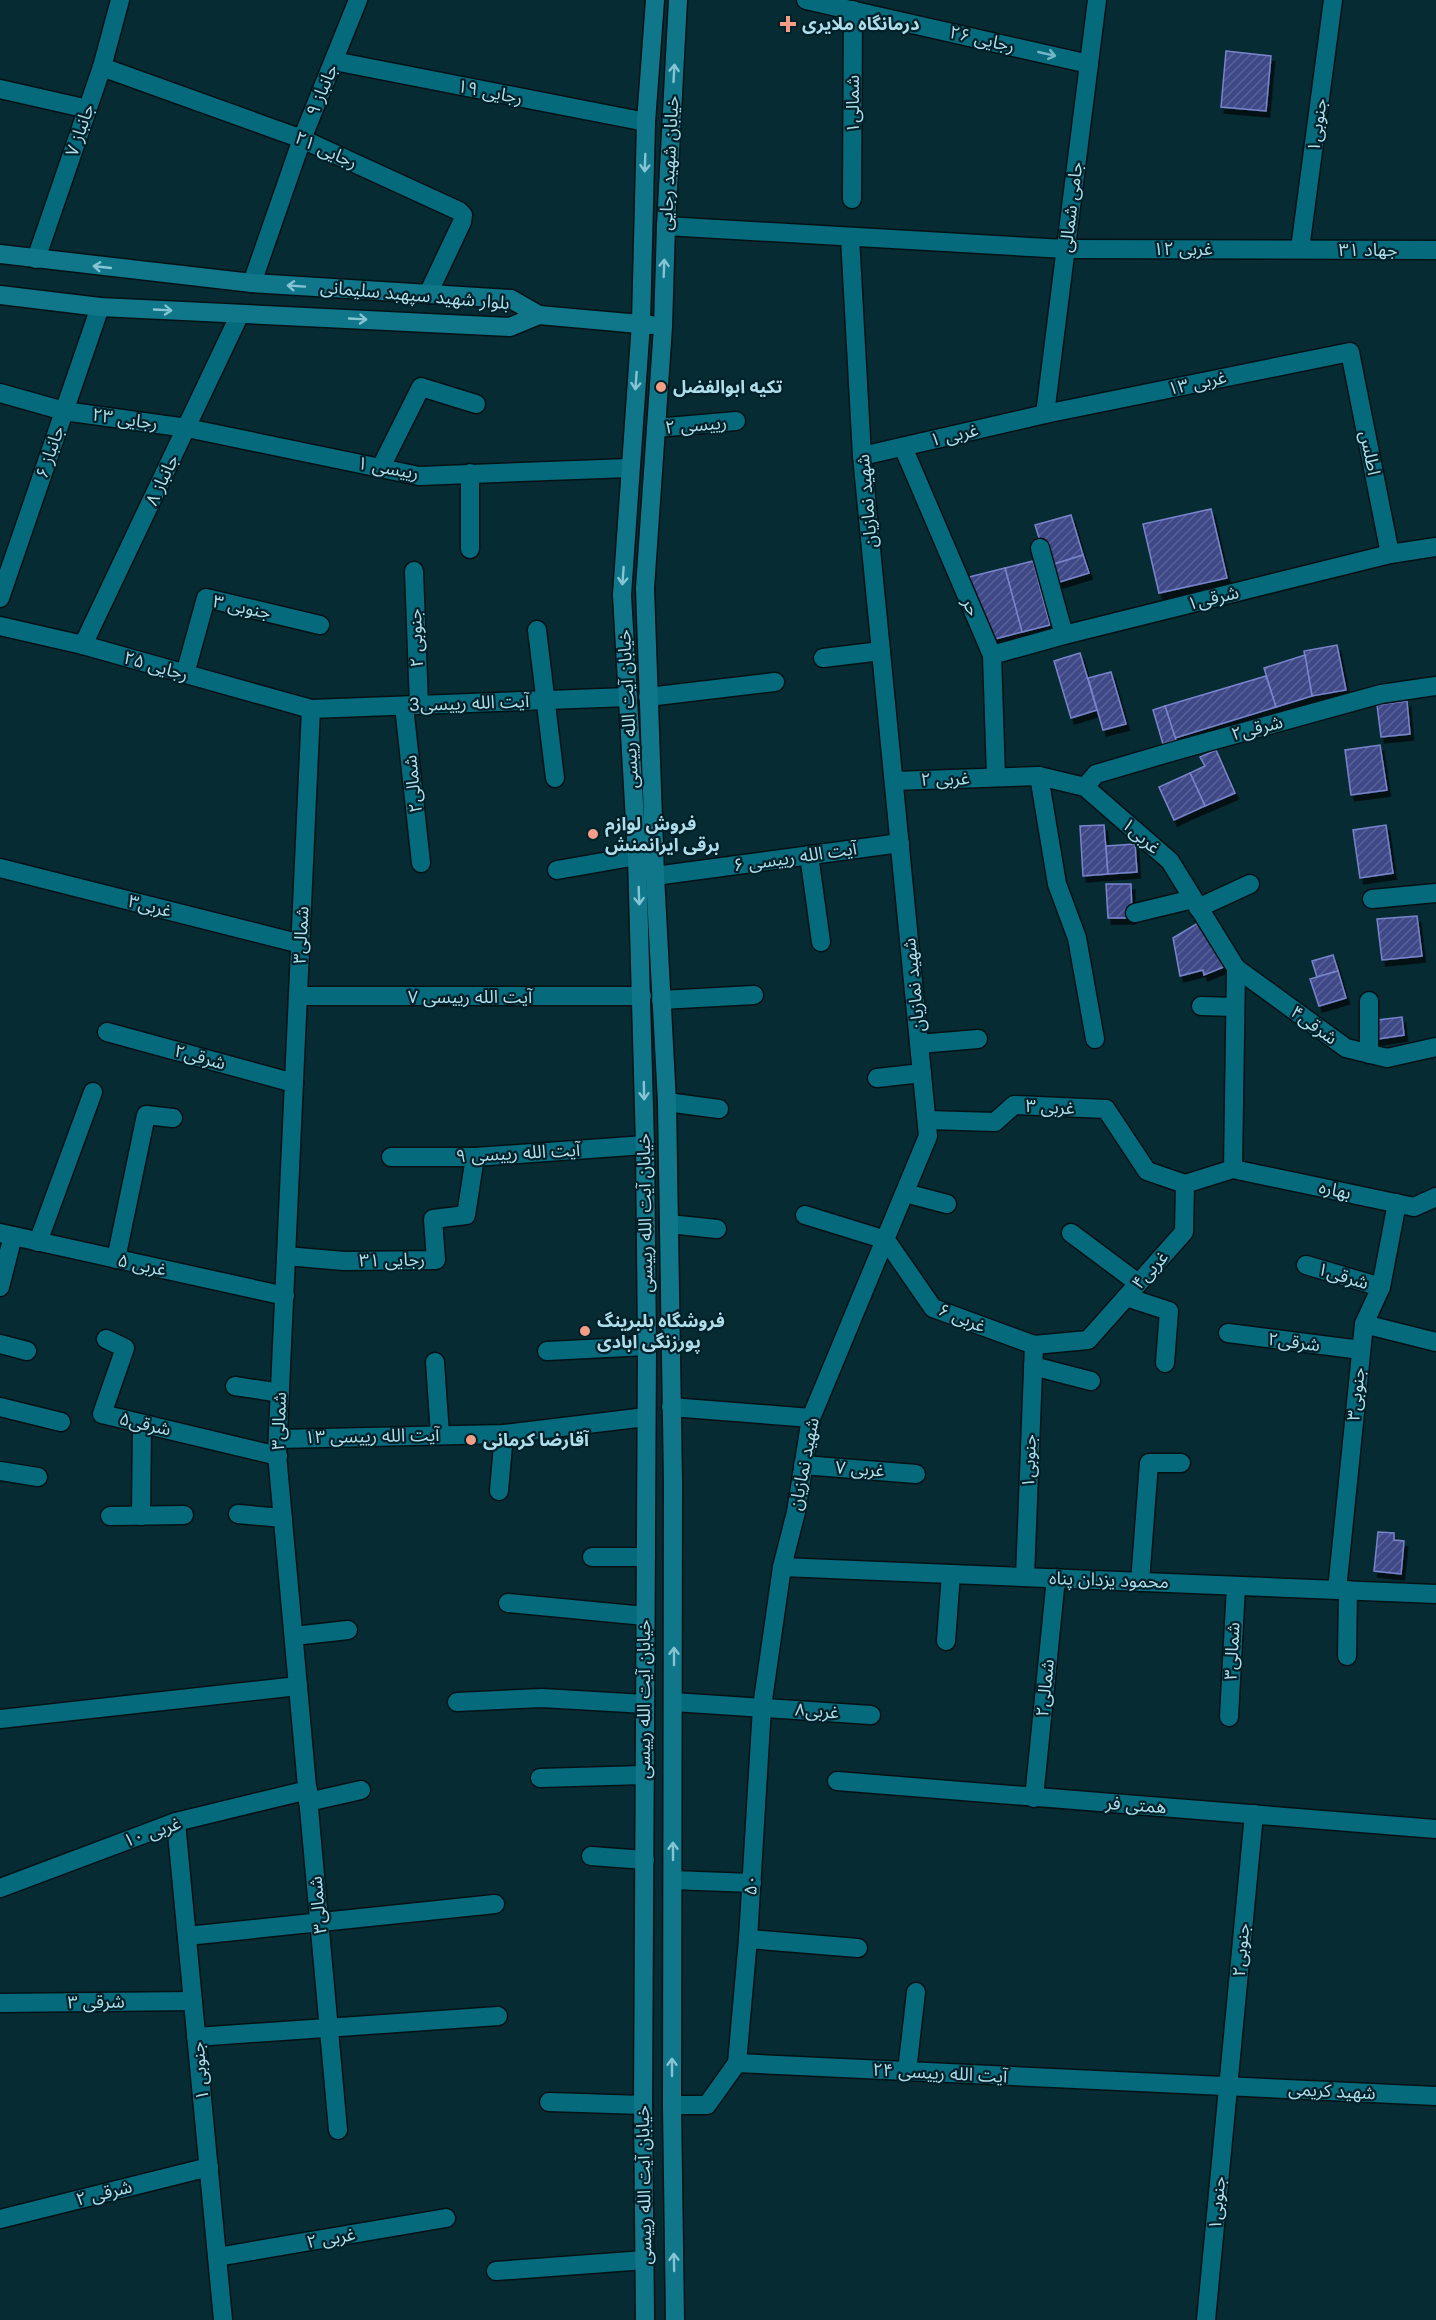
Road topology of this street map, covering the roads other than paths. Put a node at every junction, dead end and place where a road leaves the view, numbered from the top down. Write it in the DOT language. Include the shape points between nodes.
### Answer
graph roads {
  1 [pos="120,0"];
  2 [pos="358,0"];
  3 [pos="655,0"];
  4 [pos="678,0"];
  5 [pos="806,0"];
  6 [pos="1096,0"];
  7 [pos="1333,0"];
  8 [pos="853,10"];
  9 [pos="334,61"];
  10 [pos="1089,63"];
  11 [pos="102,67"];
  12 [pos="0,89"];
  13 [pos="88,109"];
  14 [pos="646,122"];
  15 [pos="302,139"];
  16 [pos="852,199"];
  17 [pos="666,226"];
  18 [pos="850,237"];
  19 [pos="1065,249"];
  20 [pos="1300,249"];
  21 [pos="1436,250"];
  22 [pos="0,254"];
  23 [pos="36,259"];
  24 [pos="252,283"];
  25 [pos="428,294"];
  26 [pos="5,298"];
  27 [pos="100,307"];
  28 [pos="240,314"];
  29 [pos="539,315"];
  30 [pos="640,323"];
  31 [pos="663,327"];
  32 [pos="1350,352"];
  33 [pos="0,393"];
  34 [pos="476,404"];
  35 [pos="64,411"];
  36 [pos="1045,414"];
  37 [pos="736,422"];
  38 [pos="187,428"];
  39 [pos="656,428"];
  40 [pos="903,447"];
  41 [pos="862,456"];
  42 [pos="381,467"];
  43 [pos="629,468"];
  44 [pos="470,473"];
  45 [pos="1436,547"];
  46 [pos="1040,548"];
  47 [pos="470,549"];
  48 [pos="1389,554"];
  49 [pos="414,571"];
  50 [pos="2,586"];
  51 [pos="320,625"];
  52 [pos="0,626"];
  53 [pos="537,630"];
  54 [pos="1064,635"];
  55 [pos="83,645"];
  56 [pos="881,651"];
  57 [pos="992,656"];
  58 [pos="823,658"];
  59 [pos="185,674"];
  60 [pos="776,682"];
  61 [pos="1436,686"];
  62 [pos="628,697"];
  63 [pos="648,697"];
  64 [pos="545,700"];
  65 [pos="412,705"];
  66 [pos="311,710"];
  67 [pos="1039,776"];
  68 [pos="996,777"];
  69 [pos="555,778"];
  70 [pos="894,781"];
  71 [pos="1085,787"];
  72 [pos="900,843"];
  73 [pos="809,855"];
  74 [pos="637,856"];
  75 [pos="421,862"];
  76 [pos="0,868"];
  77 [pos="557,870"];
  78 [pos="655,876"];
  79 [pos="1250,885"];
  80 [pos="1436,893"];
  81 [pos="1372,899"];
  82 [pos="1196,903"];
  83 [pos="1135,913"];
  84 [pos="821,942"];
  85 [pos="301,944"];
  86 [pos="1236,968"];
  87 [pos="754,995"];
  88 [pos="298,996"];
  89 [pos="642,996"];
  90 [pos="661,1000"];
  91 [pos="1370,1001"];
  92 [pos="1201,1006"];
  93 [pos="1235,1007"];
  94 [pos="107,1032"];
  95 [pos="978,1039"];
  96 [pos="1095,1039"];
  97 [pos="919,1044"];
  98 [pos="1436,1047"];
  99 [pos="1369,1054"];
  100 [pos="922,1073"];
  101 [pos="877,1078"];
  102 [pos="294,1083"];
  103 [pos="93,1092"];
  104 [pos="667,1102"];
  105 [pos="719,1109"];
  106 [pos="172,1118"];
  107 [pos="927,1120"];
  108 [pos="645,1145"];
  109 [pos="392,1157"];
  110 [pos="475,1157"];
  111 [pos="1233,1169"];
  112 [pos="1185,1184"];
  113 [pos="905,1193"];
  114 [pos="1436,1197"];
  115 [pos="1397,1203"];
  116 [pos="947,1204"];
  117 [pos="805,1215"];
  118 [pos="669,1224"];
  119 [pos="717,1229"];
  120 [pos="1071,1233"];
  121 [pos="7,1235"];
  122 [pos="886,1240"];
  123 [pos="38,1242"];
  124 [pos="286,1256"];
  125 [pos="116,1259"];
  126 [pos="1306,1264"];
  127 [pos="1138,1283"];
  128 [pos="0,1287"];
  129 [pos="1381,1287"];
  130 [pos="285,1296"];
  131 [pos="1126,1297"];
  132 [pos="1364,1324"];
  133 [pos="1228,1333"];
  134 [pos="106,1339"];
  135 [pos="1436,1342"];
  136 [pos="0,1344"];
  137 [pos="1034,1345"];
  138 [pos="647,1346"];
  139 [pos="1361,1350"];
  140 [pos="27,1351"];
  141 [pos="547,1351"];
  142 [pos="435,1362"];
  143 [pos="1165,1363"];
  144 [pos="1033,1366"];
  145 [pos="1091,1381"];
  146 [pos="235,1386"];
  147 [pos="280,1393"];
  148 [pos="0,1407"];
  149 [pos="671,1407"];
  150 [pos="646,1417"];
  151 [pos="811,1418"];
  152 [pos="61,1422"];
  153 [pos="142,1424"];
  154 [pos="504,1434"];
  155 [pos="440,1435"];
  156 [pos="278,1448"];
  157 [pos="1181,1463"];
  158 [pos="803,1465"];
  159 [pos="0,1470"];
  160 [pos="916,1473"];
  161 [pos="38,1477"];
  162 [pos="499,1491"];
  163 [pos="238,1514"];
  164 [pos="184,1515"];
  165 [pos="110,1516"];
  166 [pos="141,1516"];
  167 [pos="283,1518"];
  168 [pos="592,1557"];
  169 [pos="646,1557"];
  170 [pos="674,1557"];
  171 [pos="782,1567"];
  172 [pos="951,1574"];
  173 [pos="1024,1577"];
  174 [pos="1056,1578"];
  175 [pos="1140,1582"];
  176 [pos="1236,1586"];
  177 [pos="1342,1590"];
  178 [pos="1436,1594"];
  179 [pos="508,1604"];
  180 [pos="645,1616"];
  181 [pos="348,1630"];
  182 [pos="294,1636"];
  183 [pos="946,1641"];
  184 [pos="1347,1656"];
  185 [pos="298,1686"];
  186 [pos="457,1702"];
  187 [pos="674,1702"];
  188 [pos="645,1704"];
  189 [pos="762,1707"];
  190 [pos="871,1715"];
  191 [pos="1229,1717"];
  192 [pos="0,1719"];
  193 [pos="644,1775"];
  194 [pos="540,1778"];
  195 [pos="837,1781"];
  196 [pos="362,1790"];
  197 [pos="308,1796"];
  198 [pos="1034,1798"];
  199 [pos="1254,1814"];
  200 [pos="176,1822"];
  201 [pos="1436,1829"];
  202 [pos="591,1856"];
  203 [pos="645,1860"];
  204 [pos="673,1880"];
  205 [pos="752,1883"];
  206 [pos="0,1888"];
  207 [pos="495,1904"];
  208 [pos="319,1922"];
  209 [pos="187,1936"];
  210 [pos="748,1939"];
  211 [pos="858,1948"];
  212 [pos="916,1992"];
  213 [pos="193,2001"];
  214 [pos="0,2003"];
  215 [pos="498,2016"];
  216 [pos="329,2028"];
  217 [pos="196,2037"];
  218 [pos="736,2063"];
  219 [pos="907,2071"];
  220 [pos="1228,2086"];
  221 [pos="1436,2096"];
  222 [pos="549,2102"];
  223 [pos="643,2105"];
  224 [pos="672,2105"];
  225 [pos="338,2130"];
  226 [pos="209,2167"];
  227 [pos="446,2218"];
  228 [pos="0,2219"];
  229 [pos="217,2257"];
  230 [pos="645,2260"];
  231 [pos="496,2271"];
  232 [pos="223,2320"];
  233 [pos="645,2320"];
  234 [pos="675,2320"];
  235 [pos="1206,2320"];
  1 -- 11 [label="street, جانباز ۷"];
  2 -- 9 [label="street, جانباز ۹"];
  3 -- 14 [label="main road, خیابان شهید رجایی"];
  17 -- 4 [label="main road, خیابان شهید رجایی, one-way"];
  5 -- 8 [label="street, رجایی ۲۶"];
  6 -- 10 [label="street, جامی شمالی"];
  7 -- 20 [label="street, جنوبی۱"];
  8 -- 10 [label="street, رجایی ۲۶, one-way"];
  8 -- 16 [label="street, شمالی۱"];
  9 -- 14 [label="street, رجایی ۱۹"];
  9 -- 15 [label="street, جانباز ۹"];
  10 -- 19 [label="street, جامی شمالی"];
  11 -- 13 [label="street, جانباز ۷"];
  11 -- 15 [label="street, رجایی ۲۱"];
  12 -- 13 [label="street"];
  13 -- 23 [label="street, جانباز ۷"];
  14 -- 30 [label="main road, خیابان شهید رجایی, one-way"];
  15 -- 24 [label="street, جانباز ۹"];
  15 -- 25 [label="street, رجایی ۲۱" via="463,215"];
  17 -- 18 [label="street"];
  31 -- 17 [label="main road, خیابان شهید رجایی, one-way"];
  18 -- 19 [label="street"];
  18 -- 41 [label="street, شهید نمازیان"];
  19 -- 20 [label="street, غربی ۱۲"];
  19 -- 36 [label="street, جامی شمالی"];
  20 -- 21 [label="street, جهاد ۳۱"];
  22 -- 23 [label="main road, بلوار شهید سپهبد سلیمانی"];
  24 -- 23 [label="main road, بلوار شهید سپهبد سلیمانی, one-way"];
  25 -- 24 [label="main road, بلوار شهید سپهبد سلیمانی, one-way"];
  25 -- 29 [label="main road, بلوار شهید سپهبد سلیمانی" via="511,299"];
  26 -- 27 [label="main road, بلوار شهید سپهبد سلیمانی"];
  27 -- 28 [label="main road, بلوار شهید سپهبد سلیمانی, one-way"];
  27 -- 35 [label="street, جانباز ۶"];
  28 -- 29 [label="main road, بلوار شهید سپهبد سلیمانی, one-way" via="510,327"];
  28 -- 38 [label="street, جانباز ۸"];
  29 -- 30 [label="main road"];
  30 -- 31 [label="main road"];
  30 -- 43 [label="main road, خیابان آیت الله رییسی, one-way"];
  31 -- 39 [label="main road, خیابان آیت الله رییسی"];
  32 -- 36 [label="street, غربی ۱۳"];
  32 -- 48 [label="street, اطلس"];
  33 -- 35 [label="street"];
  34 -- 42 [label="street" via="421,387"];
  35 -- 38 [label="street, رجایی ۲۳"];
  35 -- 50 [label="street, جانباز ۶"];
  36 -- 40 [label="street, غربی ۱"];
  37 -- 39 [label="street, رییسی ۲"];
  38 -- 42 [label="street, رییسی ۱"];
  38 -- 55 [label="street, جانباز ۸"];
  39 -- 63 [label="main road, خیابان آیت الله رییسی" via="645,588"];
  40 -- 41 [label="street, غربی ۱"];
  40 -- 57 [label="street, حر"];
  41 -- 56 [label="street, شهید نمازیان"];
  42 -- 44 [label="street, رییسی ۱" via="418,476"];
  43 -- 44 [label="street, رییسی ۱"];
  43 -- 62 [label="main road, خیابان آیت الله رییسی, one-way" via="622,595"];
  44 -- 47 [label="street"];
  45 -- 48 [label="street, شرقی۱"];
  46 -- 54 [label="street"];
  48 -- 54 [label="street, شرقی۱"];
  49 -- 65 [label="street, جنوبی ۲"];
  51 -- 59 [label="street, جنوبی ۳" via="206,598"];
  52 -- 55 [label="street, رجایی ۲۵"];
  53 -- 64 [label="street"];
  54 -- 57 [label="street, شرقی۱"];
  55 -- 59 [label="street, رجایی ۲۵"];
  56 -- 58 [label="street"];
  56 -- 70 [label="street, شهید نمازیان"];
  57 -- 68 [label="street, حر"];
  59 -- 66 [label="street, رجایی ۲۵"];
  60 -- 63 [label="street"];
  61 -- 71 [label="street, شرقی۲" via="1381,694 1178,750 1096,774"];
  62 -- 64 [label="street, آیت الله رییسی3"];
  62 -- 74 [label="main road, خیابان آیت الله رییسی"];
  63 -- 78 [label="main road, خیابان آیت الله رییسی"];
  64 -- 65 [label="street, آیت الله رییسی3"];
  64 -- 69 [label="street"];
  65 -- 66 [label="street, آیت الله رییسی3"];
  65 -- 75 [label="street, شمالی۲"];
  66 -- 85 [label="street, شمالی۳"];
  67 -- 68 [label="street, غربی۱"];
  67 -- 71 [label="street, غربی۱"];
  67 -- 96 [label="street" via="1057,884 1077,938"];
  68 -- 70 [label="street, غربی ۲"];
  70 -- 72 [label="street, شهید نمازیان"];
  71 -- 82 [label="street, غربی۱" via="1170,861"];
  72 -- 73 [label="street, آیت الله رییسی ۶"];
  72 -- 97 [label="street, شهید نمازیان"];
  73 -- 78 [label="street, آیت الله رییسی ۶"];
  73 -- 84 [label="street"];
  74 -- 77 [label="street"];
  74 -- 89 [label="main road, خیابان آیت الله رییسی, one-way"];
  76 -- 85 [label="street, غربی۳"];
  78 -- 90 [label="main road, خیابان آیت الله رییسی"];
  79 -- 82 [label="street"];
  80 -- 81 [label="street"];
  82 -- 83 [label="street"];
  82 -- 86 [label="street, غربی۱"];
  85 -- 88 [label="street, شمالی۳"];
  86 -- 93 [label="street"];
  86 -- 99 [label="street, شرقی۴" via="1346,1048"];
  87 -- 90 [label="street"];
  88 -- 89 [label="street, آیت الله رییسی ۷"];
  88 -- 102 [label="street, شمالی۳"];
  89 -- 108 [label="main road, خیابان آیت الله رییسی, one-way"];
  90 -- 104 [label="main road, خیابان آیت الله رییسی"];
  91 -- 99 [label="street"];
  92 -- 93 [label="street"];
  93 -- 111 [label="street"];
  94 -- 102 [label="street, شرقی۲"];
  95 -- 97 [label="street"];
  97 -- 100 [label="street, شهید نمازیان"];
  98 -- 99 [label="street, شرقی۴" via="1387,1058"];
  100 -- 101 [label="street"];
  100 -- 107 [label="street, شهید نمازیان"];
  102 -- 124 [label="street, شمالی۳"];
  103 -- 123 [label="street"];
  104 -- 105 [label="street"];
  104 -- 118 [label="main road, خیابان آیت الله رییسی"];
  106 -- 125 [label="street" via="146,1115"];
  107 -- 112 [label="street, غربی ۳" via="995,1122 1014,1105 1106,1109 1148,1171"];
  107 -- 113 [label="street, شهید نمازیان" via="928,1136"];
  108 -- 110 [label="street, آیت الله رییسی ۹"];
  108 -- 138 [label="main road, خیابان آیت الله رییسی"];
  109 -- 110 [label="street, آیت الله رییسی ۹"];
  110 -- 124 [label="street, رجایی ۳۱" via="466,1215 433,1218 436,1260 344,1261"];
  111 -- 112 [label="street"];
  111 -- 115 [label="street, بهاره"];
  112 -- 127 [label="street, غربی۴" via="1184,1232"];
  113 -- 116 [label="street"];
  113 -- 122 [label="street, شهید نمازیان"];
  114 -- 115 [label="street, بهاره" via="1414,1207"];
  115 -- 129 [label="street, جنوبی۳"];
  117 -- 122 [label="street"];
  118 -- 119 [label="street"];
  118 -- 149 [label="main road, خیابان آیت الله رییسی"];
  120 -- 127 [label="street"];
  121 -- 123 [label="street, غربی ۵"];
  121 -- 128 [label="street"];
  122 -- 137 [label="street, غربی ۶" via="933,1308"];
  122 -- 151 [label="street, شهید نمازیان"];
  123 -- 125 [label="street, غربی ۵"];
  124 -- 130 [label="street, شمالی۳"];
  125 -- 130 [label="street, غربی ۵"];
  126 -- 129 [label="street, شرقی۱"];
  127 -- 131 [label="street, غربی۴"];
  129 -- 132 [label="street, جنوبی۳"];
  130 -- 147 [label="street, شمالی۳"];
  131 -- 137 [label="street, غربی۴" via="1088,1340"];
  131 -- 143 [label="street" via="1169,1311"];
  132 -- 135 [label="street"];
  132 -- 139 [label="street, جنوبی۳"];
  133 -- 139 [label="street, شرقی۲"];
  134 -- 153 [label="street, شرقی۵" via="125,1348 102,1414"];
  136 -- 140 [label="street"];
  137 -- 144 [label="street, جنوبی۱"];
  138 -- 141 [label="street"];
  138 -- 150 [label="main road, خیابان آیت الله رییسی"];
  139 -- 177 [label="street, جنوبی۳"];
  142 -- 155 [label="street"];
  144 -- 145 [label="street"];
  144 -- 173 [label="street, جنوبی۱"];
  146 -- 147 [label="street"];
  147 -- 156 [label="street, شمالی۳"];
  148 -- 152 [label="street"];
  149 -- 151 [label="street"];
  149 -- 170 [label="main road, خیابان آیت الله رییسی"];
  150 -- 154 [label="street, آیت الله رییسی ۱۳"];
  150 -- 169 [label="main road, خیابان آیت الله رییسی"];
  151 -- 158 [label="street, شهید نمازیان"];
  153 -- 156 [label="street, شرقی۵"];
  153 -- 166 [label="street"];
  154 -- 155 [label="street, آیت الله رییسی ۱۳"];
  154 -- 162 [label="street"];
  155 -- 156 [label="street, آیت الله رییسی ۱۳"];
  156 -- 167 [label="street, شمالی۳"];
  157 -- 175 [label="street" via="1149,1463"];
  158 -- 160 [label="street, غربی ۷"];
  158 -- 171 [label="street, شهید نمازیان"];
  159 -- 161 [label="street"];
  163 -- 167 [label="street"];
  164 -- 166 [label="street"];
  165 -- 166 [label="street"];
  167 -- 182 [label="street, شمالی۳"];
  168 -- 169 [label="street"];
  169 -- 170 [label="main road"];
  169 -- 180 [label="main road, خیابان آیت الله رییسی"];
  187 -- 170 [label="main road, خیابان آیت الله رییسی, one-way"];
  171 -- 172 [label="street, محمود یزدان پناه"];
  171 -- 189 [label="street, شهید نمازیان"];
  172 -- 173 [label="street, محمود یزدان پناه"];
  172 -- 183 [label="street"];
  173 -- 174 [label="street, محمود یزدان پناه"];
  174 -- 175 [label="street, محمود یزدان پناه"];
  174 -- 198 [label="street, شمالی۲"];
  175 -- 176 [label="street, محمود یزدان پناه"];
  176 -- 177 [label="street, محمود یزدان پناه"];
  176 -- 191 [label="street, شمالی۳"];
  177 -- 178 [label="street, محمود یزدان پناه"];
  177 -- 184 [label="street, جنوبی۳"];
  179 -- 180 [label="street"];
  180 -- 188 [label="main road, خیابان آیت الله رییسی"];
  181 -- 182 [label="street"];
  182 -- 185 [label="street, شمالی۳"];
  185 -- 192 [label="street"];
  185 -- 197 [label="street, شمالی۳"];
  186 -- 188 [label="street" via="542,1698"];
  187 -- 189 [label="street, غربی۸"];
  204 -- 187 [label="main road, خیابان آیت الله رییسی, one-way"];
  188 -- 193 [label="main road, خیابان آیت الله رییسی"];
  189 -- 190 [label="street, غربی۸"];
  189 -- 205 [label="street, ۵۰"];
  193 -- 194 [label="street"];
  193 -- 203 [label="main road, خیابان آیت الله رییسی"];
  195 -- 198 [label="street, همتی فر"];
  196 -- 197 [label="street, غربی ۱۰"];
  197 -- 200 [label="street, غربی ۱۰"];
  197 -- 208 [label="street, شمالی۳"];
  198 -- 199 [label="street, همتی فر"];
  199 -- 201 [label="street, همتی فر"];
  199 -- 220 [label="street, جنوبی۲"];
  200 -- 206 [label="street, غربی ۱۰"];
  200 -- 209 [label="street, جنوبی ۱"];
  202 -- 203 [label="street"];
  203 -- 223 [label="main road, خیابان آیت الله رییسی"];
  204 -- 205 [label="street"];
  224 -- 204 [label="main road, خیابان آیت الله رییسی, one-way"];
  205 -- 210 [label="street, ۵۰"];
  207 -- 208 [label="street"];
  208 -- 209 [label="street"];
  208 -- 216 [label="street, شمالی۳"];
  209 -- 213 [label="street, جنوبی ۱"];
  210 -- 211 [label="street"];
  210 -- 218 [label="street, ۵۰"];
  212 -- 219 [label="street"];
  213 -- 214 [label="street, شرقی ۳"];
  213 -- 217 [label="street, جنوبی ۱"];
  215 -- 216 [label="street"];
  216 -- 217 [label="street"];
  216 -- 225 [label="street, شمالی۳"];
  217 -- 226 [label="street, جنوبی ۱"];
  218 -- 219 [label="street, آیت الله رییسی ۲۴"];
  218 -- 224 [label="street" via="706,2105"];
  219 -- 220 [label="street, آیت الله رییسی ۲۴"];
  220 -- 221 [label="street, شهید کریمی"];
  220 -- 235 [label="street, جنوبی۱"];
  222 -- 223 [label="street"];
  223 -- 230 [label="main road, خیابان آیت الله رییسی"];
  234 -- 224 [label="main road, خیابان آیت الله رییسی, one-way"];
  226 -- 228 [label="street, شرقی ۲"];
  226 -- 229 [label="street, جنوبی ۱"];
  227 -- 229 [label="street, غربی ۲"];
  229 -- 232 [label="street, جنوبی ۱"];
  230 -- 231 [label="street"];
  230 -- 233 [label="main road, خیابان آیت الله رییسی"];
}
